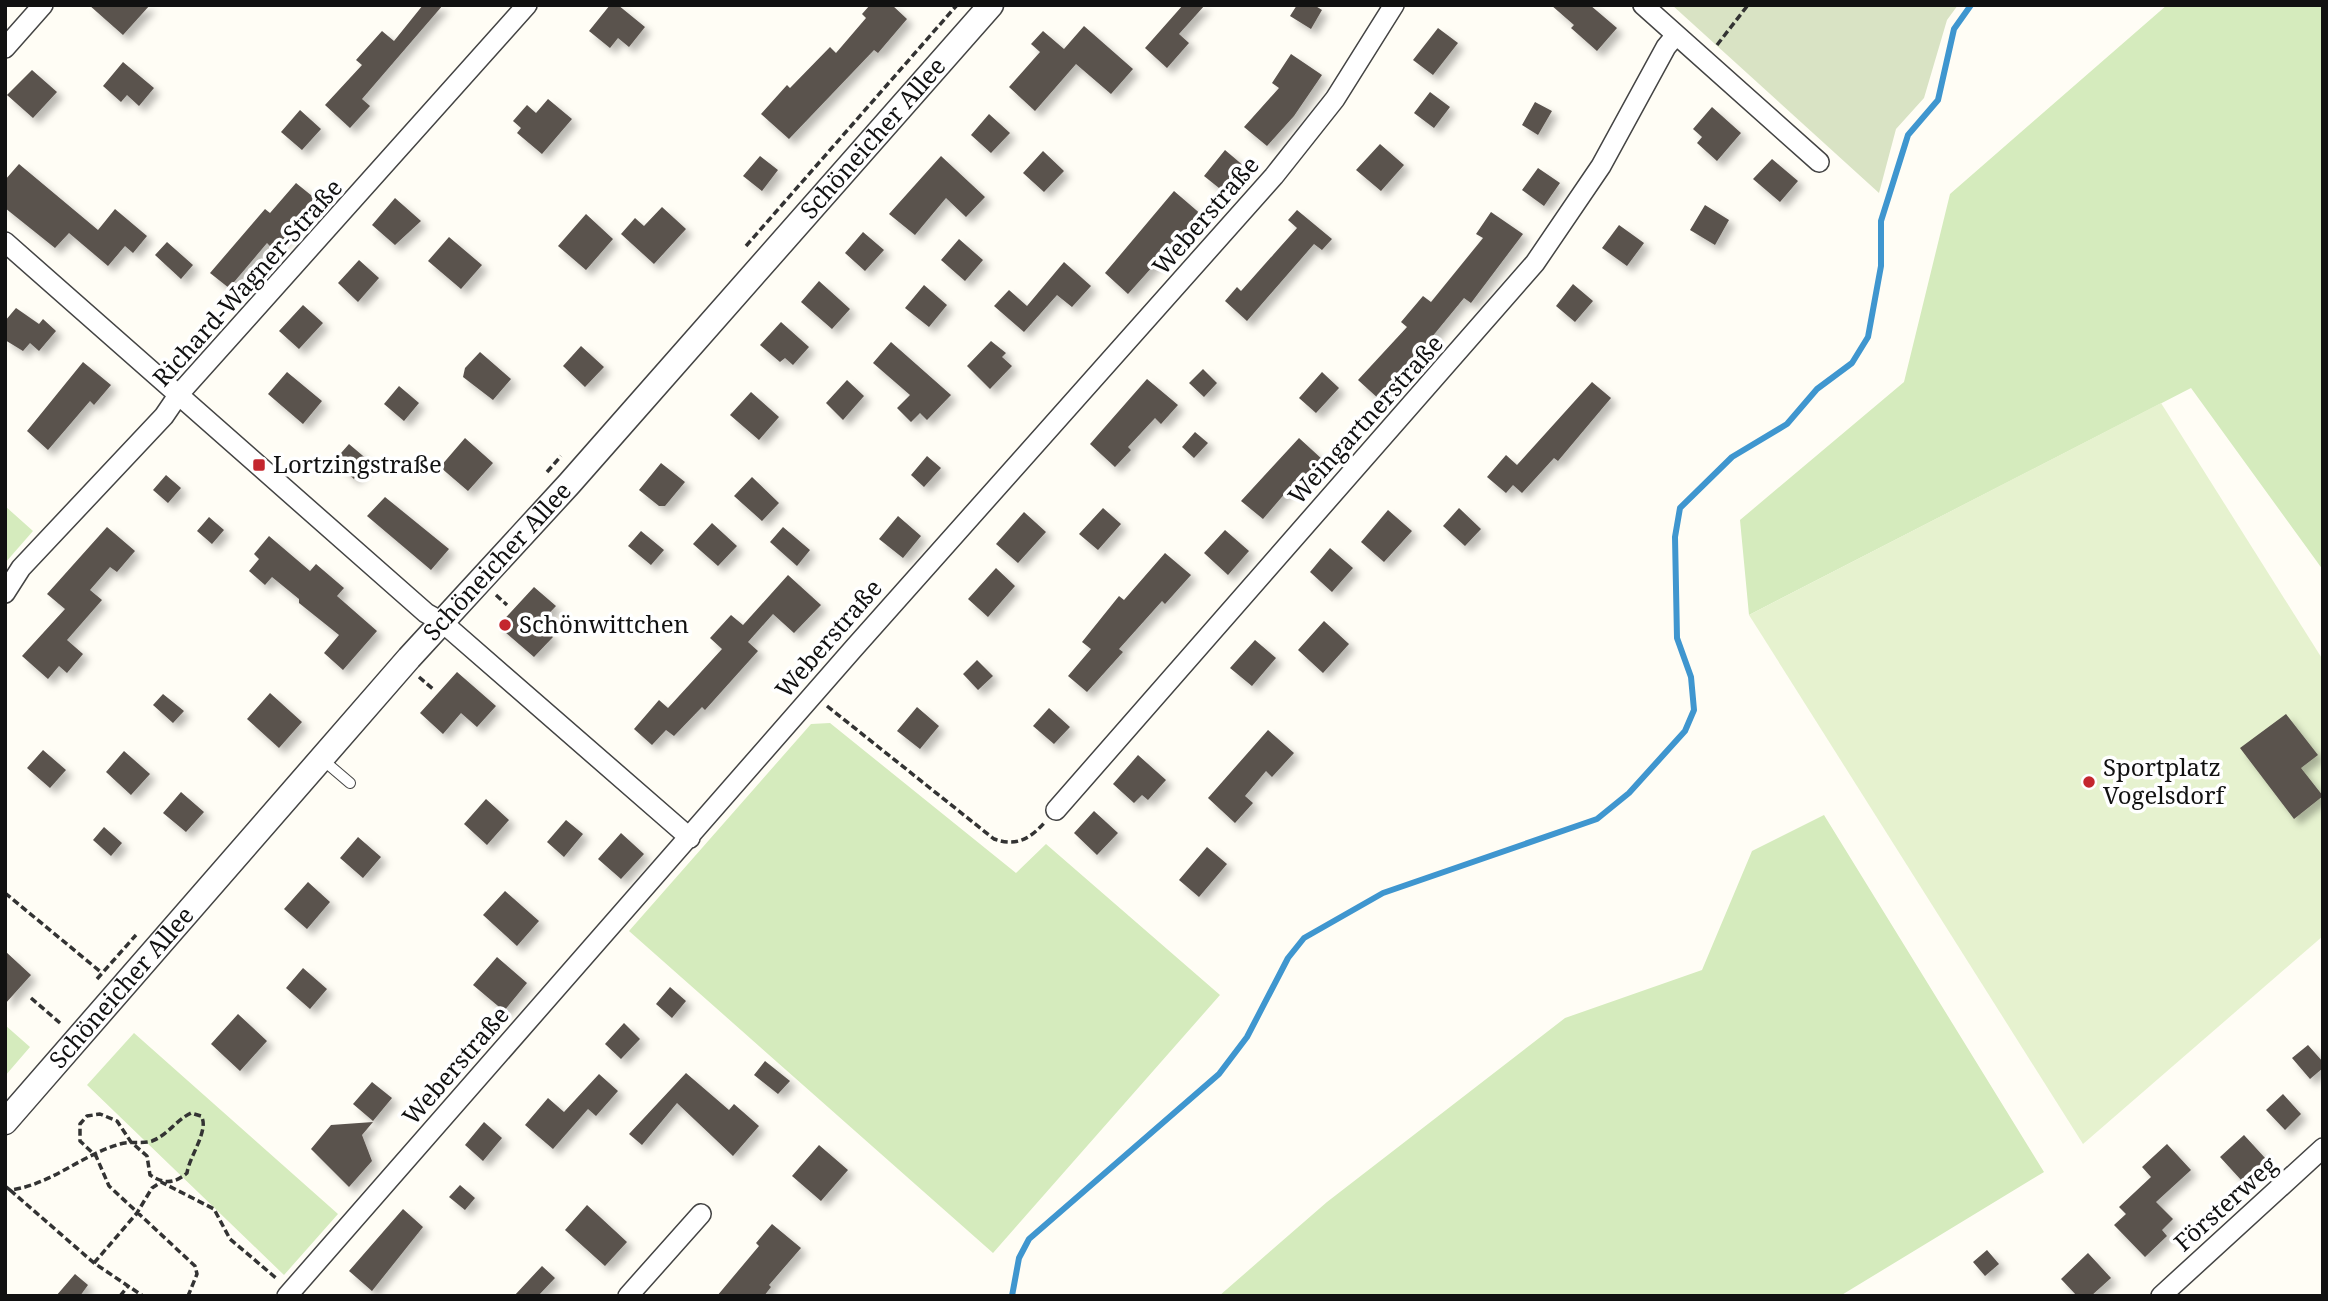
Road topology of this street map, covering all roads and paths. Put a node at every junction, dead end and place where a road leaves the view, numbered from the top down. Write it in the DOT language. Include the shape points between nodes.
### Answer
graph roads {
  1 [pos="43,5"];
  2 [pos="527,5"];
  3 [pos="991,5"];
  4 [pos="1394,5"];
  5 [pos="1643,5"];
  6 [pos="1748,5"];
  7 [pos="1676,35"];
  8 [pos="5,48"];
  9 [pos="1703,60"];
  10 [pos="1819,162"];
  11 [pos="5,242"];
  12 [pos="179,394"];
  13 [pos="492,592"];
  14 [pos="5,593"];
  15 [pos="508,605"];
  16 [pos="442,622"];
  17 [pos="418,676"];
  18 [pos="433,690"];
  19 [pos="813,694"];
  20 [pos="323,760"];
  21 [pos="350,783"];
  22 [pos="1056,810"];
  23 [pos="690,838"];
  24 [pos="5,893"];
  25 [pos="102,973"];
  26 [pos="31,998"];
  27 [pos="60,1023"];
  28 [pos="5,1122"];
  29 [pos="131,1142"];
  30 [pos="2323,1148"];
  31 [pos="96,1156"];
  32 [pos="161,1182"];
  33 [pos="5,1185"];
  34 [pos="10,1190"];
  35 [pos="137,1213"];
  36 [pos="701,1214"];
  37 [pos="94,1263"];
  38 [pos="129,1285"];
  39 [pos="289,1293"];
  40 [pos="120,1296"];
  41 [pos="143,1296"];
  42 [pos="188,1296"];
  43 [pos="628,1296"];
  44 [pos="2161,1296"];
  1 -- 8 [label="street"];
  2 -- 12 [label="street, Richard-Wagner-Straße"];
  3 -- 16 [label="street, Schöneicher Allee"];
  4 -- 19 [label="street, Weberstraße" via="1335,99 1274,176"];
  5 -- 7 [label="street"];
  6 -- 9 [label="path"];
  7 -- 9 [label="street"];
  7 -- 22 [label="street, Weingartnerstraße" via="1601,166 1535,263"];
  9 -- 10 [label="street"];
  11 -- 12 [label="street"];
  12 -- 14 [label="street, Richard-Wagner-Straße" via="164,416 20,568"];
  12 -- 16 [label="street" via="426,613"];
  13 -- 15 [label="path"];
  16 -- 20 [label="street, Schöneicher Allee"];
  16 -- 23 [label="street"];
  17 -- 18 [label="path"];
  19 -- 22 [label="path" via="994,838 1010,842 1030,838"];
  19 -- 23 [label="street, Weberstraße"];
  20 -- 21 [label="lane"];
  20 -- 28 [label="street, Schöneicher Allee"];
  23 -- 39 [label="street, Weberstraße"];
  24 -- 25 [label="path"];
  26 -- 27 [label="path"];
  29 -- 31 [label="path"];
  29 -- 31 [label="path" via="117,1121 100,1114 87,1116 78,1132 85,1148"];
  29 -- 32 [label="path" via="147,1156 150,1175"];
  29 -- 32 [label="path" via="150,1142 191,1113 201,1116 204,1126 187,1173"];
  30 -- 44 [label="street, Försterweg"];
  31 -- 34 [label="path" via="43,1181"];
  31 -- 35 [label="path" via="109,1186"];
  32 -- 35 [label="path"];
  32 -- 39 [label="path" via="214,1209 237,1247"];
  33 -- 34 [label="path"];
  34 -- 37 [label="path"];
  35 -- 37 [label="path"];
  35 -- 42 [label="path" via="195,1266 197,1274"];
  36 -- 43 [label="street"];
  37 -- 38 [label="path"];
  38 -- 40 [label="path"];
  38 -- 41 [label="path"];
}
